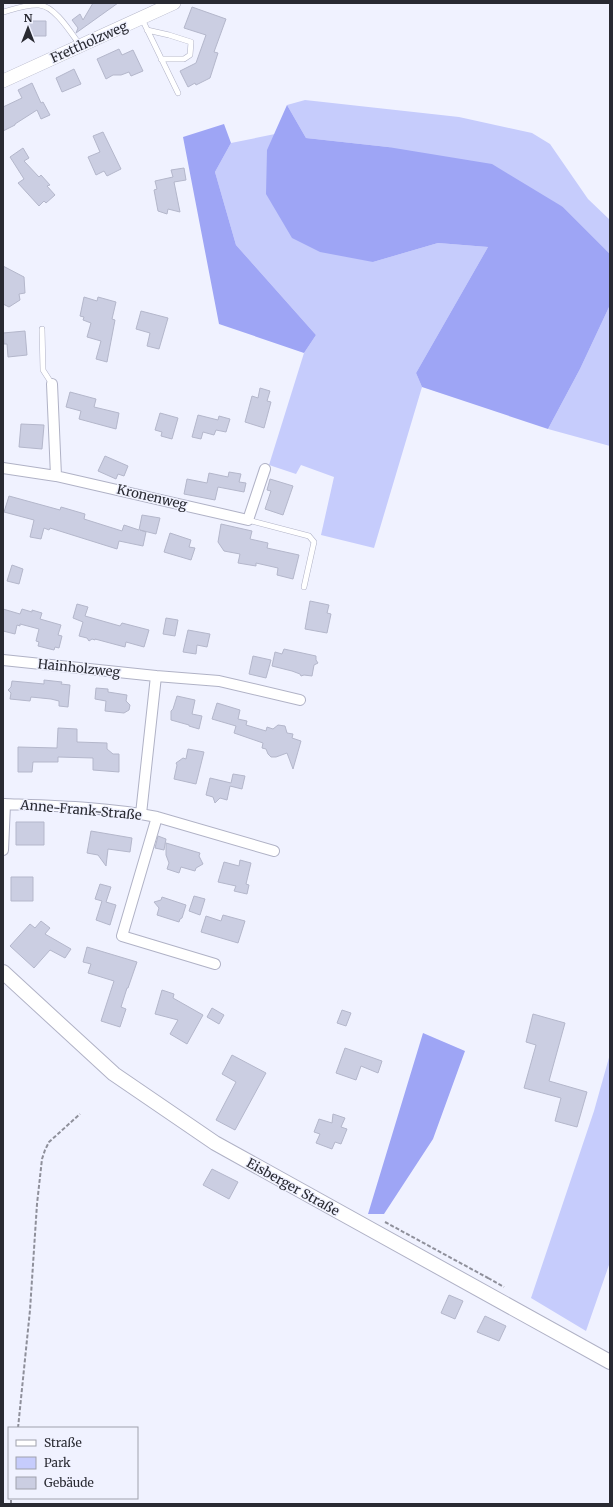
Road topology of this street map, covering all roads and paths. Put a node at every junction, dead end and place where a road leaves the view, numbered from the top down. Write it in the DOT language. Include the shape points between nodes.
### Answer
graph roads {
  1 [pos="174,3"];
  2 [pos="3,12"];
  3 [pos="141,18"];
  4 [pos="147,30"];
  5 [pos="80,46"];
  6 [pos="161,59"];
  7 [pos="3,81"];
  8 [pos="178,93"];
  9 [pos="42,329"];
  10 [pos="52,384"];
  11 [pos="3,468"];
  12 [pos="265,469"];
  13 [pos="56,476"];
  14 [pos="248,520"];
  15 [pos="304,587"];
  16 [pos="3,660"];
  17 [pos="156,676"];
  18 [pos="300,700"];
  19 [pos="4,804"];
  20 [pos="141,814"];
  21 [pos="157,817"];
  22 [pos="3,850"];
  23 [pos="274,851"];
  24 [pos="215,964"];
  25 [pos="3,972"];
  26 [pos="80,1114"];
  27 [pos="610,1362"];
  28 [pos="18,1427"];
  1 -- 3 [label="street, Frettholzweg"];
  2 -- 5 [label="lane" via="40,4 52,9"];
  3 -- 4 [label="lane"];
  3 -- 5 [label="street, Frettholzweg"];
  4 -- 6 [label="lane"];
  4 -- 6 [label="lane" via="191,42 190,55 184,59"];
  5 -- 7 [label="street, Frettholzweg"];
  6 -- 8 [label="lane"];
  9 -- 10 [label="lane" via="43,370"];
  10 -- 13 [label="street"];
  11 -- 13 [label="street, Kronenweg"];
  12 -- 14 [label="street"];
  13 -- 14 [label="street, Kronenweg"];
  14 -- 15 [label="lane" via="309,536 314,542"];
  16 -- 17 [label="street, Hainholzweg"];
  17 -- 18 [label="street, Hainholzweg" via="219,681"];
  17 -- 20 [label="street"];
  19 -- 20 [label="street, Anne-Frank-Straße" via="76,806"];
  19 -- 22 [label="street, Anne-Frank-Straße"];
  20 -- 21 [label="street, Anne-Frank-Straße"];
  21 -- 23 [label="street, Anne-Frank-Straße"];
  21 -- 24 [label="street, Anne-Frank-Straße" via="122,936"];
  25 -- 27 [label="main road, Eisberger Straße" via="114,1074 215,1143"];
  26 -- 28 [label="path" via="49,1142 42,1159"];
}
